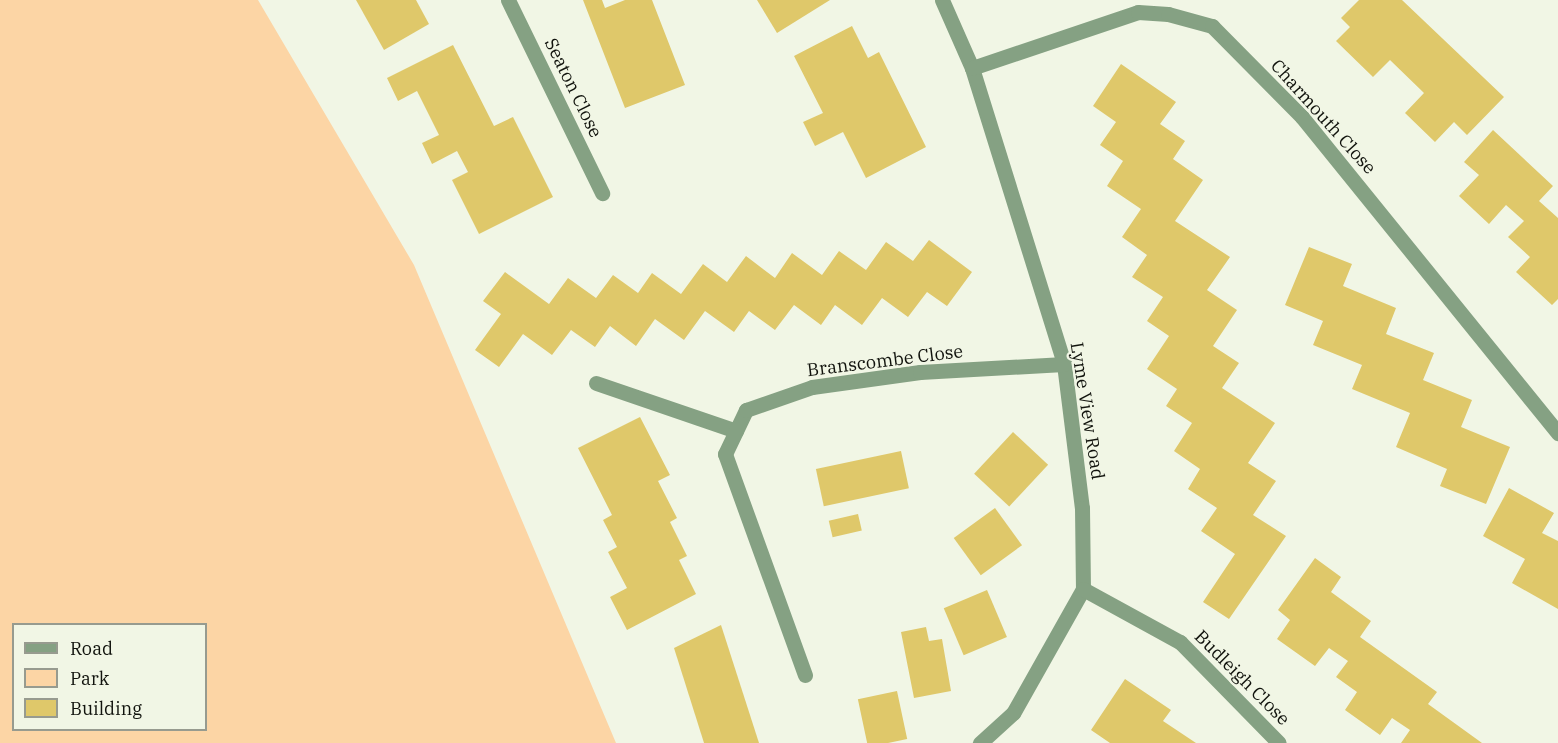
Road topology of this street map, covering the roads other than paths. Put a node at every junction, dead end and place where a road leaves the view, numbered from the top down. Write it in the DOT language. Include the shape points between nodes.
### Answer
graph roads {
  1 [pos="508,0"];
  2 [pos="942,0"];
  3 [pos="972,68"];
  4 [pos="602,193"];
  5 [pos="1064,364"];
  6 [pos="596,383"];
  7 [pos="736,431"];
  8 [pos="1558,433"];
  9 [pos="1083,589"];
  10 [pos="804,675"];
  11 [pos="980,743"];
  12 [pos="1279,743"];
  1 -- 4 [label="street, Seaton Close"];
  2 -- 3 [label="street, Lyme View Road"];
  3 -- 5 [label="street, Lyme View Road"];
  3 -- 8 [label="street, Charmouth Close" via="1138,12 1168,14 1212,26 1302,117"];
  5 -- 7 [label="street, Branscombe Close" via="920,372 812,387 746,410"];
  5 -- 9 [label="street, Lyme View Road" via="1082,508"];
  6 -- 7 [label="street"];
  7 -- 10 [label="street, Branscombe Close" via="725,454"];
  9 -- 11 [label="street" via="1013,713"];
  9 -- 12 [label="street, Budleigh Close" via="1180,642"];
}
